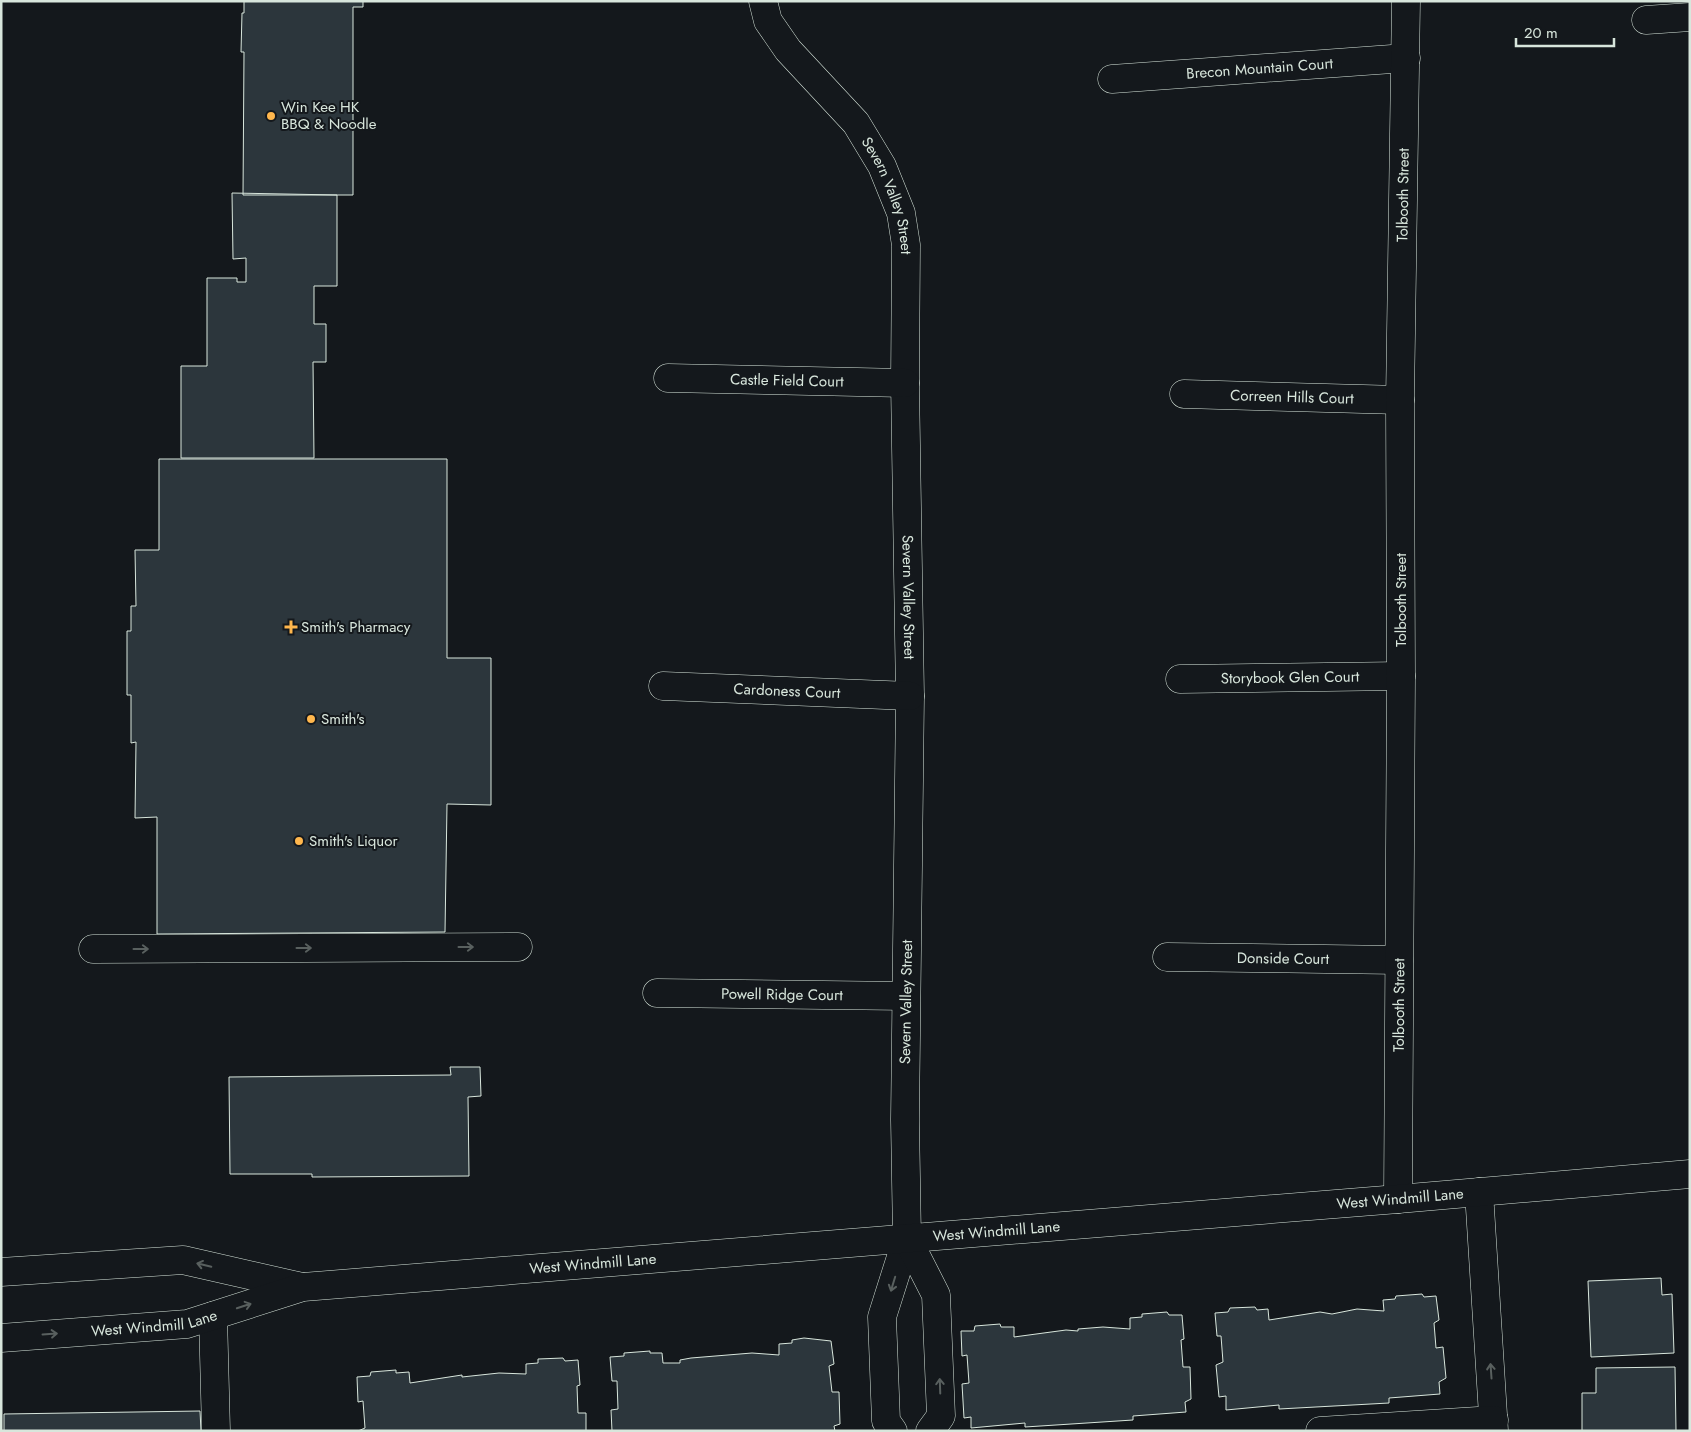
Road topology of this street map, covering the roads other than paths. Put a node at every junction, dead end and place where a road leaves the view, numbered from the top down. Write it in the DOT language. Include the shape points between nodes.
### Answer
graph roads {
  1 [pos="763,1"];
  2 [pos="1406,1"];
  3 [pos="1690,16"];
  4 [pos="1646,20"];
  5 [pos="1406,58"];
  6 [pos="1112,79"];
  7 [pos="668,378"];
  8 [pos="905,383"];
  9 [pos="1184,394"];
  10 [pos="1400,400"];
  11 [pos="1401,676"];
  12 [pos="1180,679"];
  13 [pos="663,686"];
  14 [pos="910,696"];
  15 [pos="518,947"];
  16 [pos="93,949"];
  17 [pos="1167,957"];
  18 [pos="1399,960"];
  19 [pos="657,993"];
  20 [pos="906,996"];
  21 [pos="1690,1174"];
  22 [pos="1479,1192"];
  23 [pos="1398,1199"];
  24 [pos="907,1238"];
  25 [pos="1,1272"];
  26 [pos="303,1287"];
  27 [pos="213,1316"];
  28 [pos="1,1338"];
  29 [pos="1494,1425"];
  30 [pos="216,1431"];
  31 [pos="894,1431"];
  32 [pos="930,1431"];
  33 [pos="1320,1431"];
  1 -- 8 [label="street, Severn Valley Street" via="768,21 788,50 856,123 882,166 901,214 906,245"];
  2 -- 5 [label="street, Tolbooth Street"];
  3 -- 4 [label="street"];
  5 -- 6 [label="street, Brecon Mountain Court"];
  5 -- 10 [label="street, Tolbooth Street"];
  7 -- 8 [label="street, Castle Field Court"];
  8 -- 14 [label="street, Severn Valley Street"];
  9 -- 10 [label="street, Correen Hills Court"];
  10 -- 11 [label="street, Tolbooth Street"];
  11 -- 12 [label="street, Storybook Glen Court"];
  11 -- 18 [label="street, Tolbooth Street"];
  13 -- 14 [label="street, Cardoness Court"];
  14 -- 20 [label="street, Severn Valley Street"];
  16 -- 15 [label="street, one-way"];
  17 -- 18 [label="street, Donside Court"];
  18 -- 23 [label="street, Tolbooth Street"];
  19 -- 20 [label="street, Powell Ridge Court"];
  20 -- 24 [label="street, Severn Valley Street"];
  21 -- 22 [label="street, West Windmill Lane"];
  22 -- 23 [label="street, West Windmill Lane"];
  29 -- 22 [label="street, one-way"];
  23 -- 24 [label="street, West Windmill Lane"];
  24 -- 26 [label="street, West Windmill Lane"];
  24 -- 31 [label="street, one-way" via="882,1317 886,1421"];
  32 -- 24 [label="street, one-way" via="941,1416 936,1295"];
  26 -- 25 [label="street, West Windmill Lane, one-way" via="183,1260"];
  27 -- 26 [label="street, West Windmill Lane, one-way"];
  28 -- 27 [label="street, West Windmill Lane, one-way" via="187,1324"];
  27 -- 30 [label="street"];
  29 -- 33 [label="street"];
}
